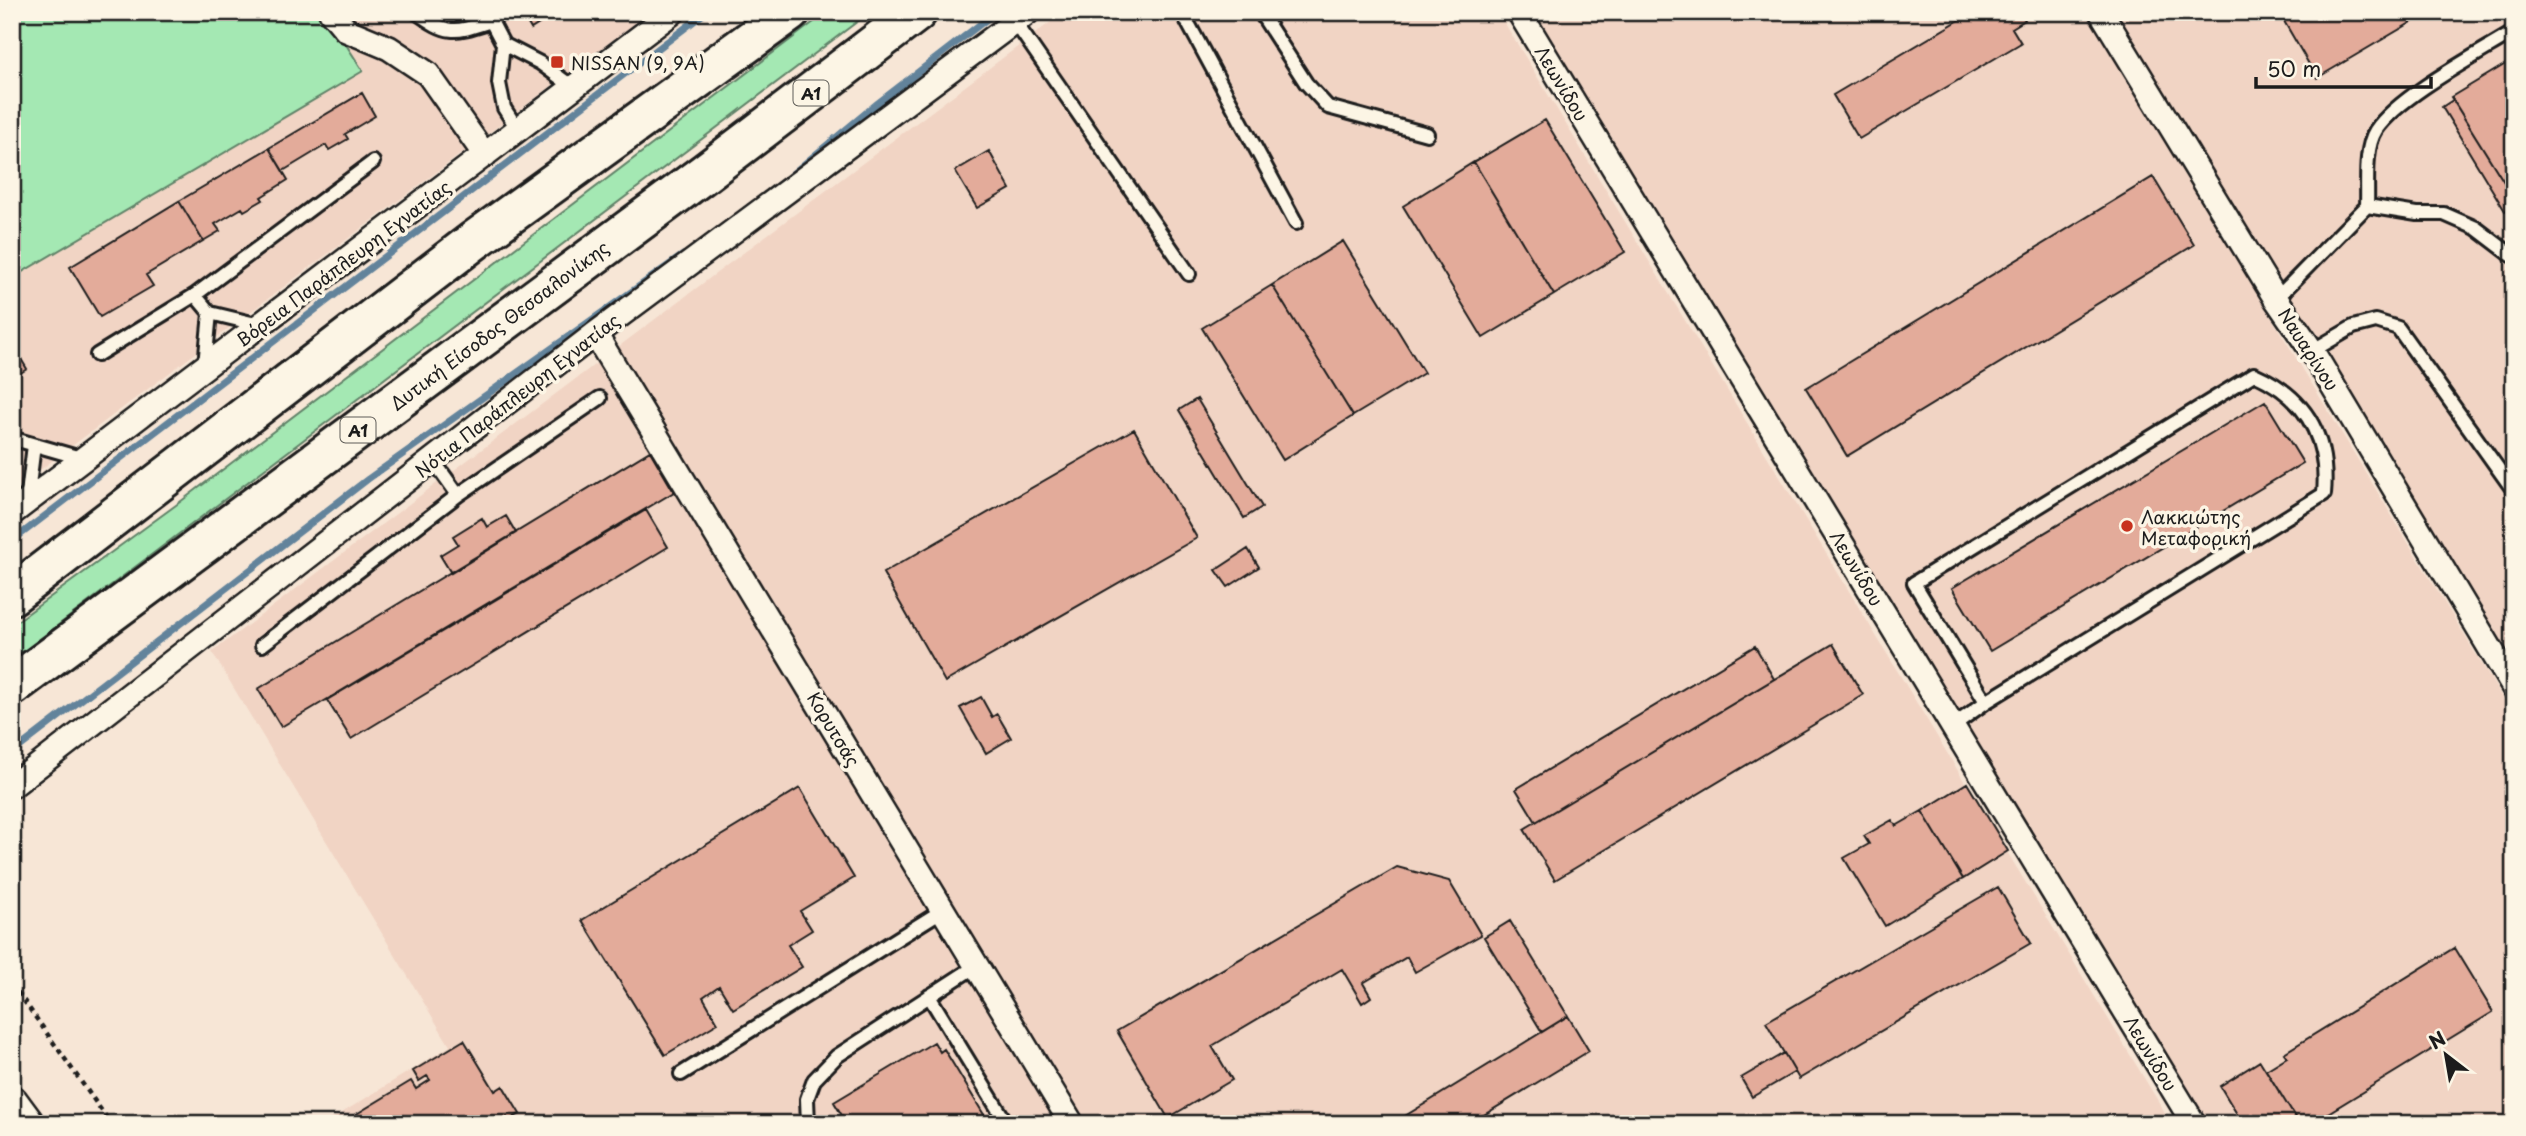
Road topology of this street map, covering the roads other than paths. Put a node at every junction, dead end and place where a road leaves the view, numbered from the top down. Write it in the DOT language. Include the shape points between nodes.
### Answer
graph roads {
  1 [pos="331,12"];
  2 [pos="416,12"];
  3 [pos="502,12"];
  4 [pos="673,12"];
  5 [pos="790,12"];
  6 [pos="917,12"];
  7 [pos="1182,12"];
  8 [pos="1260,12"];
  9 [pos="1519,12"];
  10 [pos="2101,12"];
  11 [pos="1021,17"];
  12 [pos="491,21"];
  13 [pos="2514,32"];
  14 [pos="503,44"];
  15 [pos="574,88"];
  16 [pos="518,130"];
  17 [pos="1427,134"];
  18 [pos="485,155"];
  19 [pos="373,162"];
  20 [pos="2367,205"];
  21 [pos="1296,223"];
  22 [pos="2514,257"];
  23 [pos="1189,274"];
  24 [pos="195,295"];
  25 [pos="2276,299"];
  26 [pos="210,313"];
  27 [pos="260,325"];
  28 [pos="596,334"];
  29 [pos="2312,351"];
  30 [pos="97,355"];
  31 [pos="205,368"];
  32 [pos="600,398"];
  33 [pos="12,442"];
  34 [pos="34,444"];
  35 [pos="85,459"];
  36 [pos="433,460"];
  37 [pos="2514,491"];
  38 [pos="458,495"];
  39 [pos="19,508"];
  40 [pos="12,595"];
  41 [pos="262,645"];
  42 [pos="2512,680"];
  43 [pos="12,687"];
  44 [pos="1986,702"];
  45 [pos="1954,725"];
  46 [pos="12,786"];
  47 [pos="943,910"];
  48 [pos="976,966"];
  49 [pos="929,996"];
  50 [pos="681,1074"];
  51 [pos="12,1101"];
  52 [pos="29,1124"];
  53 [pos="808,1124"];
  54 [pos="1007,1124"];
  55 [pos="1072,1124"];
  56 [pos="2194,1124"];
  1 -- 18 [label="street" via="346,30 389,48 428,74"];
  2 -- 12 [label="lane" via="434,25 458,32"];
  3 -- 12 [label="lane"];
  4 -- 15 [label="street, Βόρεια Παράπλευρη Εγνατίας"];
  5 -- 40 [label="highway" via="475,240"];
  6 -- 43 [label="highway, Δυτική Είσοδος Θεσσαλονίκης / Α1"];
  7 -- 21 [label="lane"];
  8 -- 17 [label="lane" via="1328,107"];
  9 -- 45 [label="street, Λεωνίδου"];
  10 -- 25 [label="street, Ναυαρίνου"];
  11 -- 23 [label="lane"];
  11 -- 28 [label="street, Νότια Παράπλευρη Εγνατίας"];
  12 -- 14 [label="lane"];
  13 -- 20 [label="lane" via="2405,101 2376,131 2370,148"];
  14 -- 15 [label="lane"];
  14 -- 16 [label="lane" via="499,83 504,108"];
  15 -- 16 [label="street, Βόρεια Παράπλευρη Εγνατίας"];
  16 -- 18 [label="street, Βόρεια Παράπλευρη Εγνατίας"];
  18 -- 27 [label="street, Βόρεια Παράπλευρη Εγνατίας"];
  19 -- 24 [label="lane"];
  20 -- 22 [label="lane" via="2444,214 2476,228"];
  20 -- 25 [label="lane"];
  24 -- 26 [label="lane"];
  24 -- 30 [label="lane"];
  25 -- 29 [label="street, Ναυαρίνου"];
  26 -- 27 [label="lane"];
  26 -- 31 [label="lane"];
  27 -- 31 [label="street, Βόρεια Παράπλευρη Εγνατίας"];
  28 -- 36 [label="street, Νότια Παράπλευρη Εγνατίας"];
  28 -- 47 [label="street, Κορυτσάς"];
  29 -- 37 [label="lane" via="2353,327 2376,321 2398,328"];
  29 -- 42 [label="street, Ναυαρίνου"];
  31 -- 35 [label="street, Βόρεια Παράπλευρη Εγνατίας"];
  32 -- 38 [label="lane"];
  33 -- 34 [label="lane"];
  34 -- 35 [label="lane"];
  34 -- 39 [label="lane"];
  35 -- 39 [label="street, Βόρεια Παράπλευρη Εγνατίας"];
  36 -- 38 [label="lane"];
  36 -- 46 [label="street, Νότια Παράπλευρη Εγνατίας"];
  38 -- 41 [label="lane"];
  44 -- 44 [label="lane" via="1914,583 2254,374 2287,393 2312,422 2319,439 2326,476 2324,495"];
  44 -- 45 [label="lane"];
  45 -- 56 [label="street, Λεωνίδου"];
  47 -- 48 [label="street, Κορυτσάς"];
  47 -- 50 [label="lane"];
  48 -- 49 [label="lane"];
  48 -- 55 [label="street, Κορυτσάς"];
  49 -- 53 [label="lane" via="836,1056 814,1080 807,1099"];
  49 -- 54 [label="lane"];
  51 -- 52 [label="street"];
}
